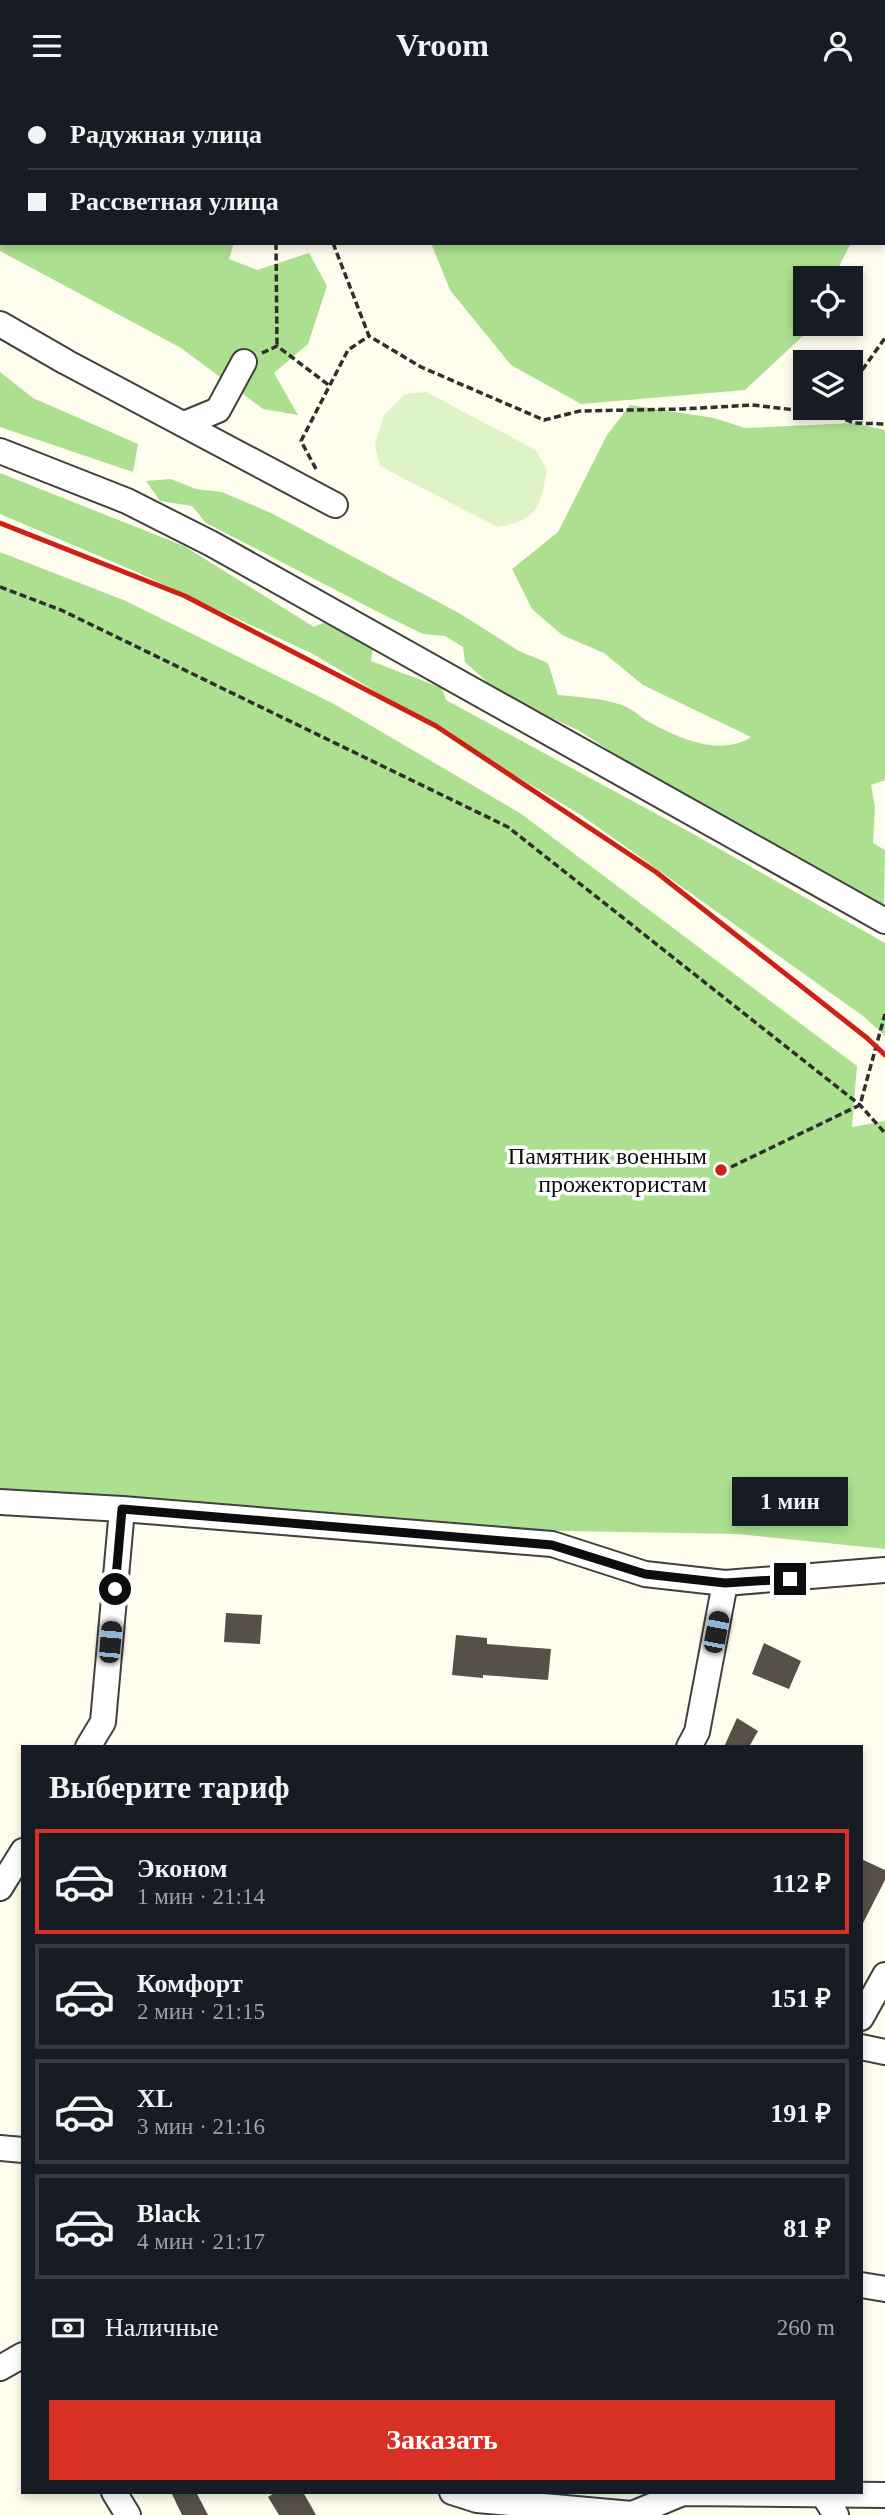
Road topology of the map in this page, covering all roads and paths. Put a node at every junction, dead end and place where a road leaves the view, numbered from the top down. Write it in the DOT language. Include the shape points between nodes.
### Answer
graph roads {
  1 [pos="276,245"];
  2 [pos="334,245"];
  3 [pos="0,324"];
  4 [pos="369,336"];
  5 [pos="885,338"];
  6 [pos="277,346"];
  7 [pos="244,362"];
  8 [pos="863,369"];
  9 [pos="330,386"];
  10 [pos="793,410"];
  11 [pos="845,420"];
  12 [pos="184,424"];
  13 [pos="885,424"];
  14 [pos="0,451"];
  15 [pos="318,473"];
  16 [pos="335,505"];
  17 [pos="0,587"];
  18 [pos="885,921"];
  19 [pos="885,1014"];
  20 [pos="883,1027"];
  21 [pos="860,1105"];
  22 [pos="885,1133"];
  23 [pos="731,1167"];
  24 [pos="0,1502"];
  25 [pos="122,1509"];
  26 [pos="885,1570"];
  27 [pos="725,1583"];
  28 [pos="89,1745"];
  29 [pos="690,1745"];
  30 [pos="21,1854"];
  31 [pos="0,1888"];
  32 [pos="885,1975"];
  33 [pos="863,2014"];
  34 [pos="863,2047"];
  35 [pos="885,2052"];
  36 [pos="0,2148"];
  37 [pos="21,2151"];
  38 [pos="863,2285"];
  39 [pos="885,2289"];
  40 [pos="21,2356"];
  41 [pos="0,2368"];
  42 [pos="115,2494"];
  43 [pos="458,2494"];
  44 [pos="680,2494"];
  45 [pos="823,2494"];
  46 [pos="854,2494"];
  47 [pos="885,2495"];
  48 [pos="635,2507"];
  49 [pos="128,2515"];
  50 [pos="835,2515"];
  1 -- 6 [label="path"];
  2 -- 4 [label="path"];
  3 -- 12 [label="street"];
  4 -- 9 [label="path" via="348,350"];
  4 -- 10 [label="path" via="421,367 544,420 580,411 752,405"];
  5 -- 8 [label="path"];
  6 -- 7 [label="path"];
  6 -- 9 [label="path"];
  7 -- 12 [label="street" via="218,409"];
  9 -- 15 [label="path" via="301,442"];
  11 -- 13 [label="path"];
  12 -- 16 [label="street"];
  14 -- 18 [label="street" via="127,501 212,544"];
  17 -- 21 [label="path" via="61,610 508,827"];
  19 -- 20 [label="path"];
  20 -- 21 [label="path"];
  21 -- 22 [label="path"];
  21 -- 23 [label="path"];
  24 -- 25 [label="street"];
  25 -- 27 [label="street" via="552,1545 645,1574"];
  25 -- 28 [label="street" via="103,1722"];
  26 -- 27 [label="street"];
  27 -- 29 [label="street" via="697,1732"];
  30 -- 31 [label="street"];
  32 -- 33 [label="street"];
  34 -- 35 [label="street"];
  36 -- 37 [label="street"];
  38 -- 39 [label="street"];
  40 -- 41 [label="street"];
  42 -- 49 [label="street"];
  43 -- 48 [label="street" via="477,2500"];
  44 -- 48 [label="street"];
  45 -- 50 [label="street"];
  46 -- 47 [label="street"];
}
